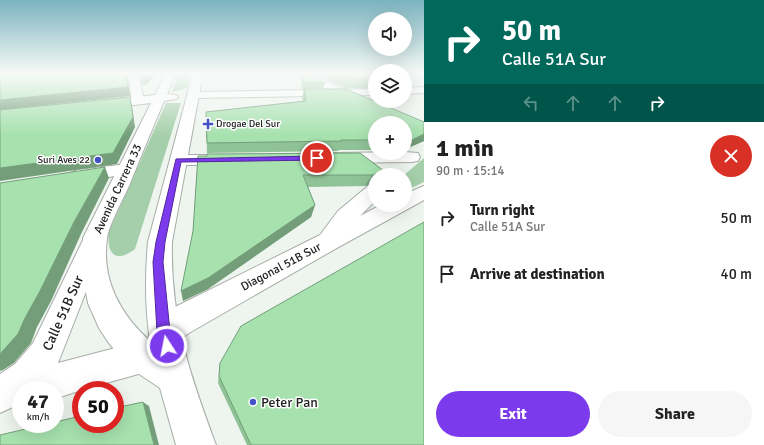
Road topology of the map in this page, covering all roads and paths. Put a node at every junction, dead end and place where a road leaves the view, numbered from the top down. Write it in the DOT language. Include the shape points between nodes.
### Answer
graph roads {
  1 [pos="137,94"];
  2 [pos="162,94"];
  3 [pos="171,94"];
  4 [pos="194,94"];
  5 [pos="344,94"];
  6 [pos="160,98"];
  7 [pos="138,101"];
  8 [pos="368,104"];
  9 [pos="91,106"];
  10 [pos="418,152"];
  11 [pos="317,158"];
  12 [pos="178,160"];
  13 [pos="239,160"];
  14 [pos="399,168"];
  15 [pos="127,169"];
  16 [pos="62,179"];
  17 [pos="424,192"];
  18 [pos="368,196"];
  19 [pos="412,198"];
  20 [pos="385,212"];
  21 [pos="95,238"];
  22 [pos="327,242"];
  23 [pos="164,332"];
  24 [pos="142,357"];
  25 [pos="173,376"];
  26 [pos="55,381"];
  27 [pos="12,393"];
  28 [pos="0,396"];
  29 [pos="196,445"];
  1 -- 7 [label="street"];
  2 -- 6 [label="street, Avenida Carrera 33"];
  3 -- 6 [label="street"];
  4 -- 12 [label="street"];
  5 -- 8 [label="street"];
  6 -- 7 [label="street"];
  6 -- 15 [label="street, Avenida Carrera 33"];
  7 -- 9 [label="street"];
  10 -- 11 [label="street"];
  10 -- 14 [label="street"];
  12 -- 13 [label="street"];
  12 -- 23 [label="street" via="158,262"];
  15 -- 16 [label="street"];
  15 -- 21 [label="street, Avenida Carrera 33"];
  17 -- 19 [label="street"];
  18 -- 22 [label="street" via="346,216"];
  20 -- 22 [label="street, Diagonal 51B Sur"];
  21 -- 24 [label="street, Avenida Carrera 33" via="93,262 99,295 109,317"];
  21 -- 28 [label="street, Calle 51B Sur" via="45,355 27,376"];
  22 -- 23 [label="street, Diagonal 51B Sur"];
  23 -- 25 [label="street"];
  24 -- 25 [label="street, Avenida Carrera 33"];
  24 -- 26 [label="street, Calle 51B Sur"];
  25 -- 29 [label="street"];
  27 -- 28 [label="street, Calle 51B Sur"];
}
